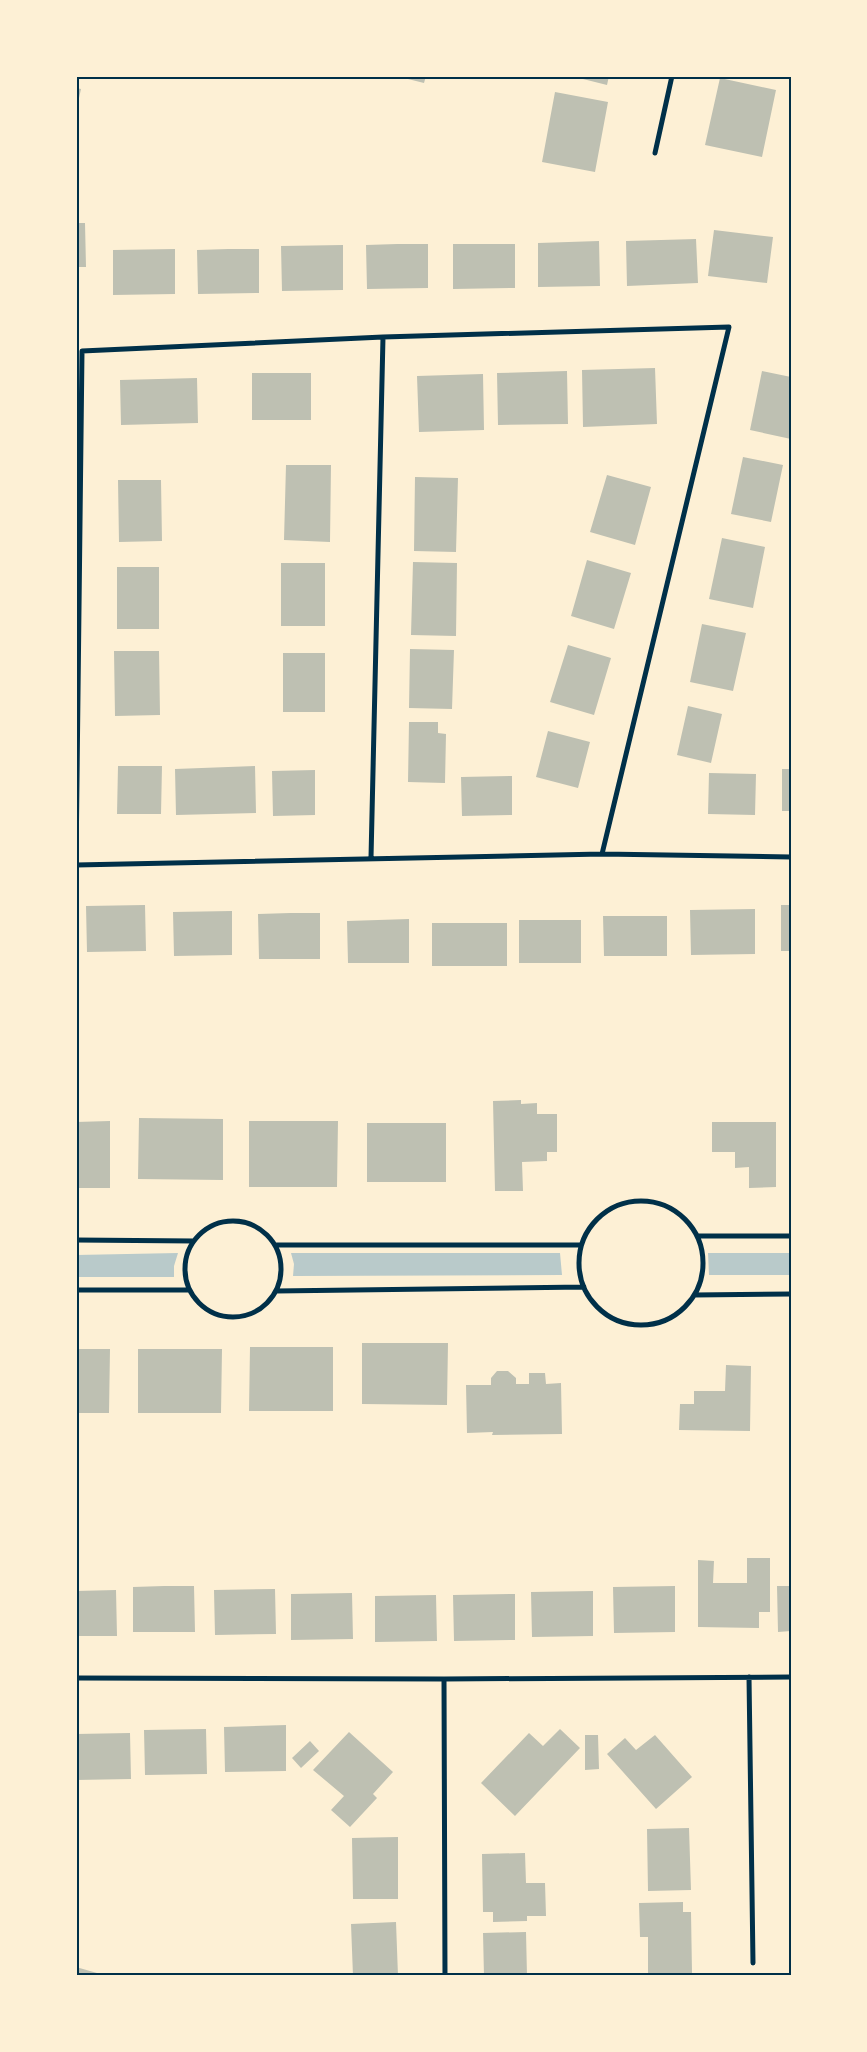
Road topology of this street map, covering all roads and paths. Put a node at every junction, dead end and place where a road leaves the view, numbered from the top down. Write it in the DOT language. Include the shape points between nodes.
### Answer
graph roads {
  1 [pos="672,76"];
  2 [pos="655,153"];
  3 [pos="383,337"];
  4 [pos="602,854"];
  5 [pos="791,857"];
  6 [pos="371,858"];
  7 [pos="76,865"];
  8 [pos="697,1236"];
  9 [pos="791,1236"];
  10 [pos="76,1240"];
  11 [pos="194,1241"];
  12 [pos="581,1245"];
  13 [pos="275,1246"];
  14 [pos="584,1287"];
  15 [pos="76,1290"];
  16 [pos="188,1290"];
  17 [pos="276,1291"];
  18 [pos="791,1294"];
  19 [pos="694,1295"];
  20 [pos="749,1677"];
  21 [pos="791,1677"];
  22 [pos="76,1678"];
  23 [pos="444,1679"];
  24 [pos="753,1963"];
  25 [pos="445,1976"];
  1 -- 2 [label="street"];
  3 -- 4 [label="street" via="729,327"];
  3 -- 6 [label="street"];
  3 -- 7 [label="street" via="82,351"];
  4 -- 5 [label="street"];
  4 -- 6 [label="street"];
  6 -- 7 [label="street"];
  8 -- 9 [label="street"];
  8 -- 12 [label="street" via="682,1216 664,1205 644,1201 624,1203 605,1212 590,1226"];
  8 -- 19 [label="street" via="703,1264 701,1280"];
  10 -- 11 [label="street"];
  11 -- 13 [label="street" via="205,1229 220,1222 236,1221 251,1224 265,1233"];
  11 -- 16 [label="street" via="184,1264"];
  12 -- 13 [label="street"];
  12 -- 14 [label="street" via="578,1261"];
  13 -- 17 [label="street" via="281,1272"];
  14 -- 17 [label="street"];
  14 -- 19 [label="street" via="600,1310 619,1321 640,1325 661,1321 680,1311"];
  15 -- 16 [label="street"];
  16 -- 17 [label="street" via="207,1311 235,1318 261,1308"];
  18 -- 19 [label="street"];
  20 -- 21 [label="street"];
  20 -- 23 [label="street"];
  20 -- 24 [label="street"];
  22 -- 23 [label="street"];
  23 -- 25 [label="street"];
}
